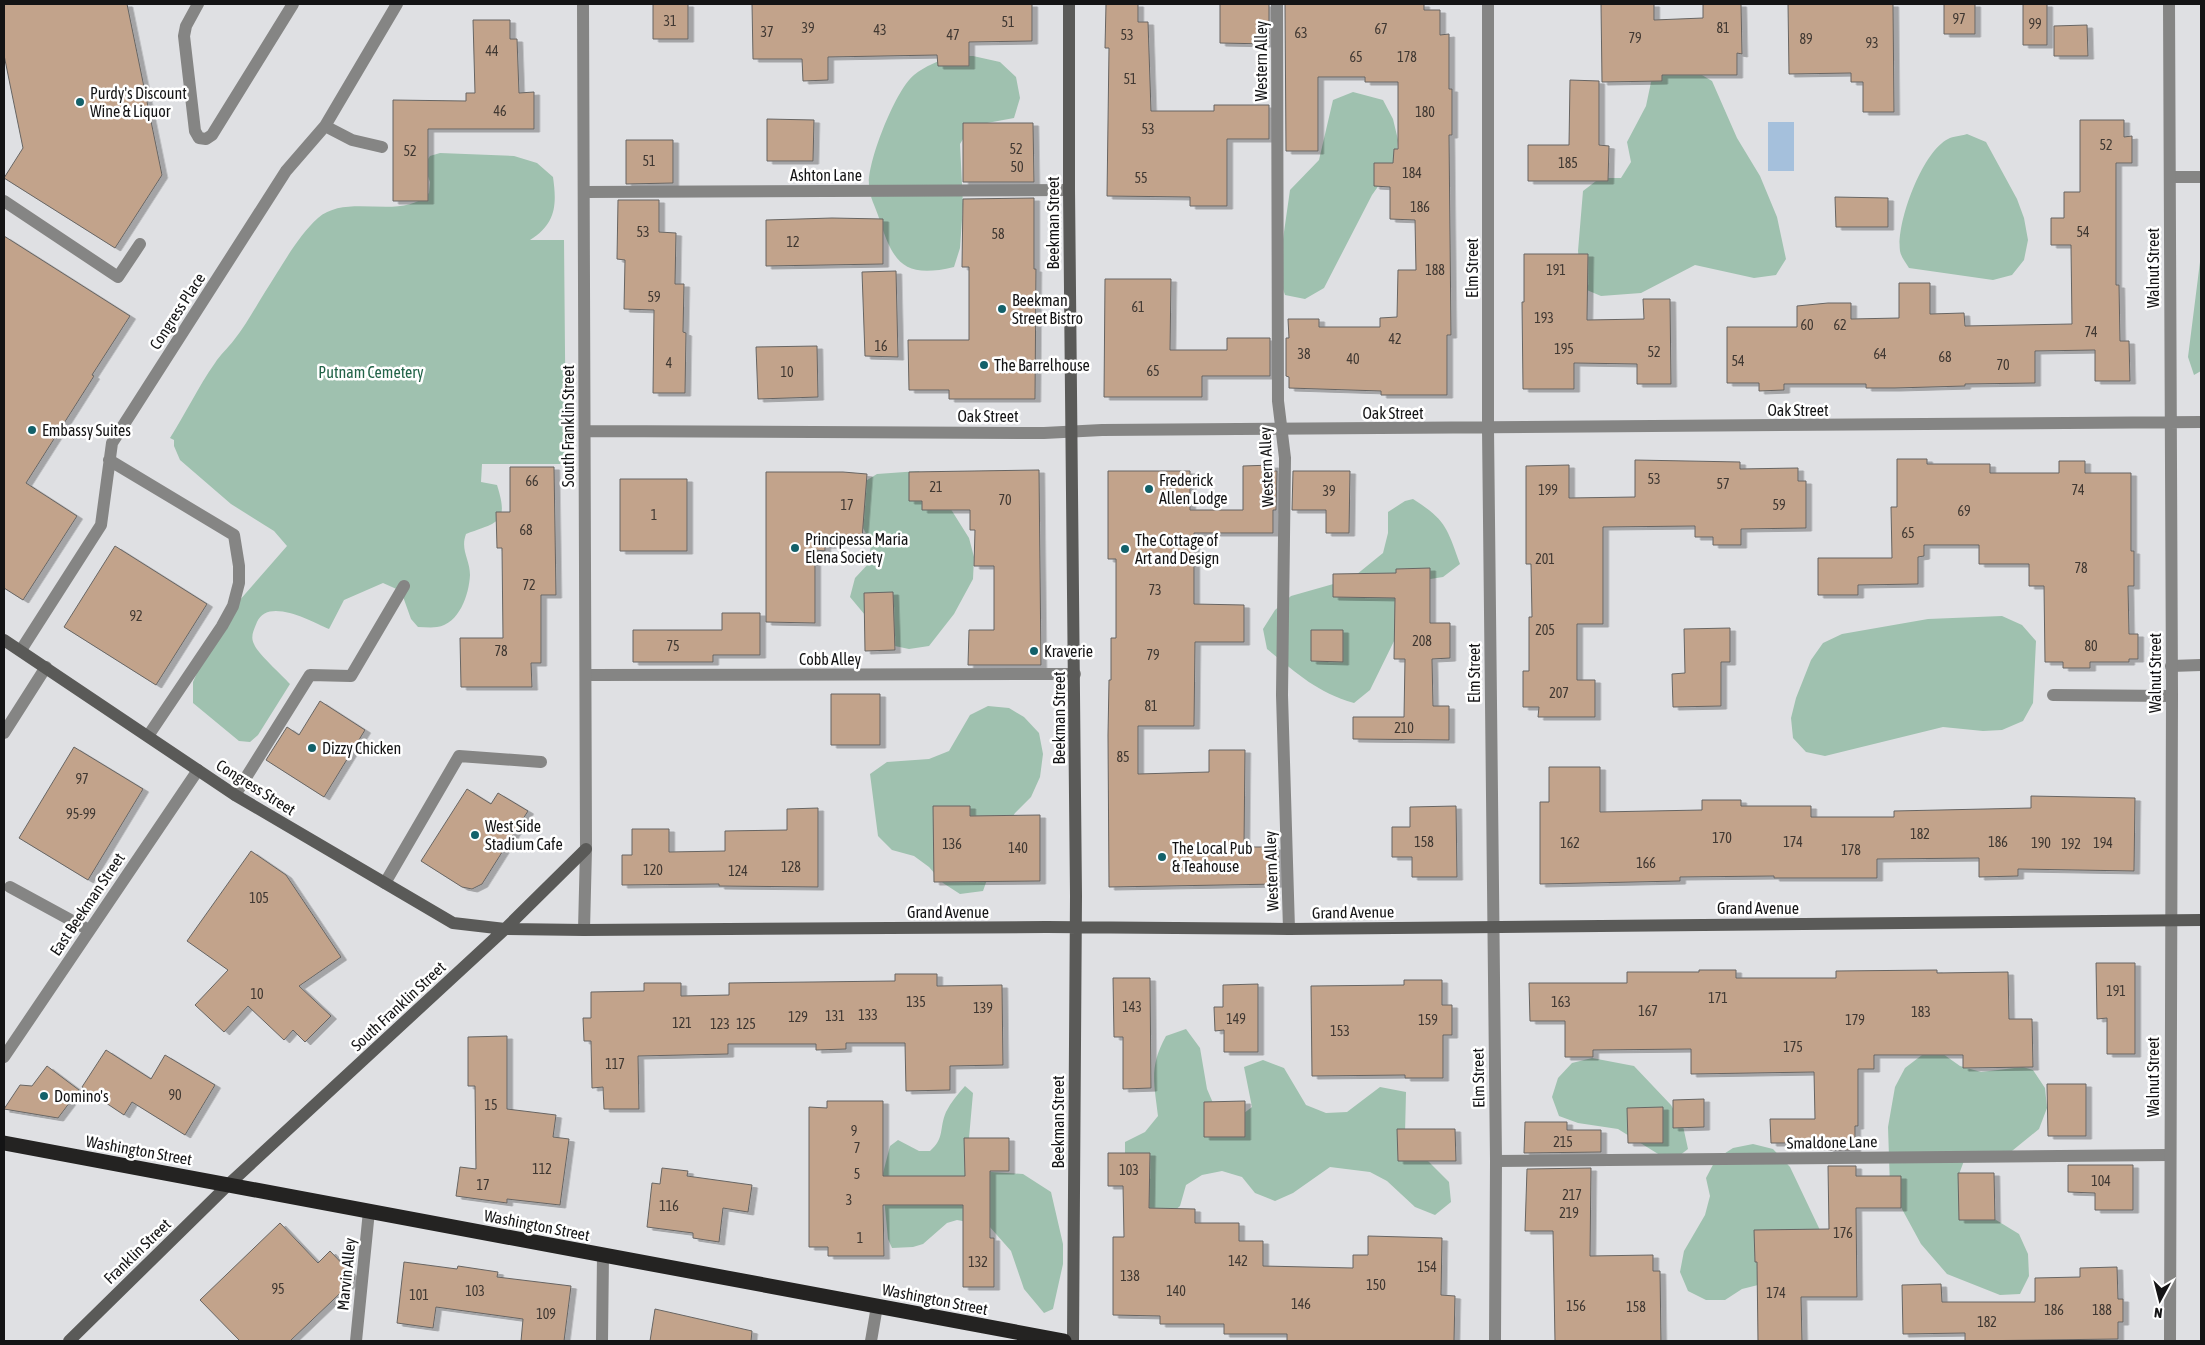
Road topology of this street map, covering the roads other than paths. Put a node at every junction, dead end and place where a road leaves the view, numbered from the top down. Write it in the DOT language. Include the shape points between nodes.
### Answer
graph roads {
  1 [pos="198,4"];
  2 [pos="293,4"];
  3 [pos="583,4"];
  4 [pos="1070,4"];
  5 [pos="1277,4"];
  6 [pos="1488,4"];
  7 [pos="2169,4"];
  8 [pos="392,5"];
  9 [pos="325,126"];
  10 [pos="382,147"];
  11 [pos="2170,177"];
  12 [pos="2201,177"];
  13 [pos="1068,190"];
  14 [pos="584,192"];
  15 [pos="4,200"];
  16 [pos="140,244"];
  17 [pos="2201,422"];
  18 [pos="2170,423"];
  19 [pos="1488,428"];
  20 [pos="1282,430"];
  21 [pos="585,431"];
  22 [pos="1071,432"];
  23 [pos="110,460"];
  24 [pos="404,586"];
  25 [pos="4,640"];
  26 [pos="21,650"];
  27 [pos="2201,665"];
  28 [pos="2172,666"];
  29 [pos="46,667"];
  30 [pos="1075,674"];
  31 [pos="586,675"];
  32 [pos="2053,695"];
  33 [pos="2172,696"];
  34 [pos="4,733"];
  35 [pos="148,736"];
  36 [pos="541,762"];
  37 [pos="198,770"];
  38 [pos="235,795"];
  39 [pos="586,849"];
  40 [pos="386,883"];
  41 [pos="10,887"];
  42 [pos="2171,920"];
  43 [pos="2201,920"];
  44 [pos="1492,926"];
  45 [pos="1076,928"];
  46 [pos="505,929"];
  47 [pos="1289,929"];
  48 [pos="90,930"];
  49 [pos="584,930"];
  50 [pos="4,1057"];
  51 [pos="4,1144"];
  52 [pos="2169,1155"];
  53 [pos="1496,1161"];
  54 [pos="229,1184"];
  55 [pos="369,1211"];
  56 [pos="603,1255"];
  57 [pos="877,1306"];
  58 [pos="69,1341"];
  59 [pos="356,1341"];
  60 [pos="602,1341"];
  61 [pos="871,1341"];
  62 [pos="1064,1341"];
  63 [pos="1073,1341"];
  64 [pos="1496,1341"];
  65 [pos="2170,1341"];
  1 -- 2 [label="street" via="186,26 185,46 195,131 199,138 206,139 212,135"];
  3 -- 14 [label="street, South Franklin Street"];
  4 -- 13 [label="street, Beekman Street"];
  5 -- 20 [label="street, Western Alley" via="1278,391"];
  6 -- 19 [label="street, Elm Street"];
  7 -- 11 [label="street, Walnut Street"];
  8 -- 9 [label="street, Congress Place"];
  9 -- 10 [label="street" via="352,140"];
  9 -- 23 [label="street, Congress Place" via="286,171 112,443"];
  11 -- 12 [label="street"];
  11 -- 18 [label="street, Walnut Street"];
  13 -- 14 [label="street, Ashton Lane"];
  13 -- 22 [label="street, Beekman Street"];
  14 -- 21 [label="street, South Franklin Street"];
  15 -- 16 [label="street" via="118,277"];
  17 -- 18 [label="street, Oak Street"];
  18 -- 19 [label="street, Oak Street"];
  18 -- 28 [label="street, Walnut Street"];
  19 -- 20 [label="street, Oak Street"];
  19 -- 44 [label="street, Elm Street"];
  20 -- 22 [label="street, Oak Street"];
  20 -- 47 [label="street, Western Alley" via="1285,458 1282,695"];
  21 -- 22 [label="street, Oak Street"];
  21 -- 31 [label="street, South Franklin Street"];
  22 -- 30 [label="street, Beekman Street"];
  23 -- 26 [label="street, Congress Place" via="101,525"];
  23 -- 35 [label="street" via="234,535 239,566 239,583 233,606"];
  24 -- 38 [label="street" via="351,676 310,675"];
  25 -- 26 [label="street, Congress Street"];
  26 -- 29 [label="street, Congress Street"];
  27 -- 28 [label="street"];
  28 -- 33 [label="street, Walnut Street"];
  29 -- 34 [label="street"];
  29 -- 35 [label="street, Congress Street"];
  30 -- 31 [label="street, Cobb Alley"];
  30 -- 45 [label="street, Beekman Street"];
  31 -- 39 [label="street, South Franklin Street"];
  32 -- 33 [label="street"];
  33 -- 42 [label="street, Walnut Street"];
  35 -- 37 [label="street, Congress Street"];
  36 -- 40 [label="street" via="459,756"];
  37 -- 38 [label="street, Congress Street"];
  37 -- 48 [label="street, East Beekman Street"];
  38 -- 40 [label="street, Congress Street"];
  39 -- 46 [label="street, South Franklin Street"];
  39 -- 49 [label="street, South Franklin Street"];
  40 -- 46 [label="street, Congress Street" via="453,923"];
  41 -- 48 [label="street"];
  42 -- 43 [label="street, Grand Avenue"];
  42 -- 44 [label="street, Grand Avenue"];
  42 -- 52 [label="street, Walnut Street"];
  44 -- 47 [label="street, Grand Avenue"];
  44 -- 53 [label="street, Elm Street"];
  45 -- 47 [label="street, Grand Avenue"];
  45 -- 49 [label="street, Grand Avenue"];
  45 -- 63 [label="street, Beekman Street"];
  46 -- 49 [label="street, Grand Avenue"];
  46 -- 54 [label="street, South Franklin Street"];
  48 -- 50 [label="street, East Beekman Street"];
  51 -- 54 [label="highway, Washington Street"];
  52 -- 53 [label="street, Smaldone Lane"];
  52 -- 65 [label="street, Walnut Street"];
  53 -- 64 [label="street, Elm Street"];
  54 -- 55 [label="highway, Washington Street"];
  54 -- 58 [label="street, Franklin Street"];
  55 -- 56 [label="highway, Washington Street"];
  55 -- 59 [label="street, Marvin Alley"];
  56 -- 57 [label="highway, Washington Street"];
  56 -- 60 [label="street"];
  57 -- 61 [label="street"];
  57 -- 62 [label="highway, Washington Street"];
}
